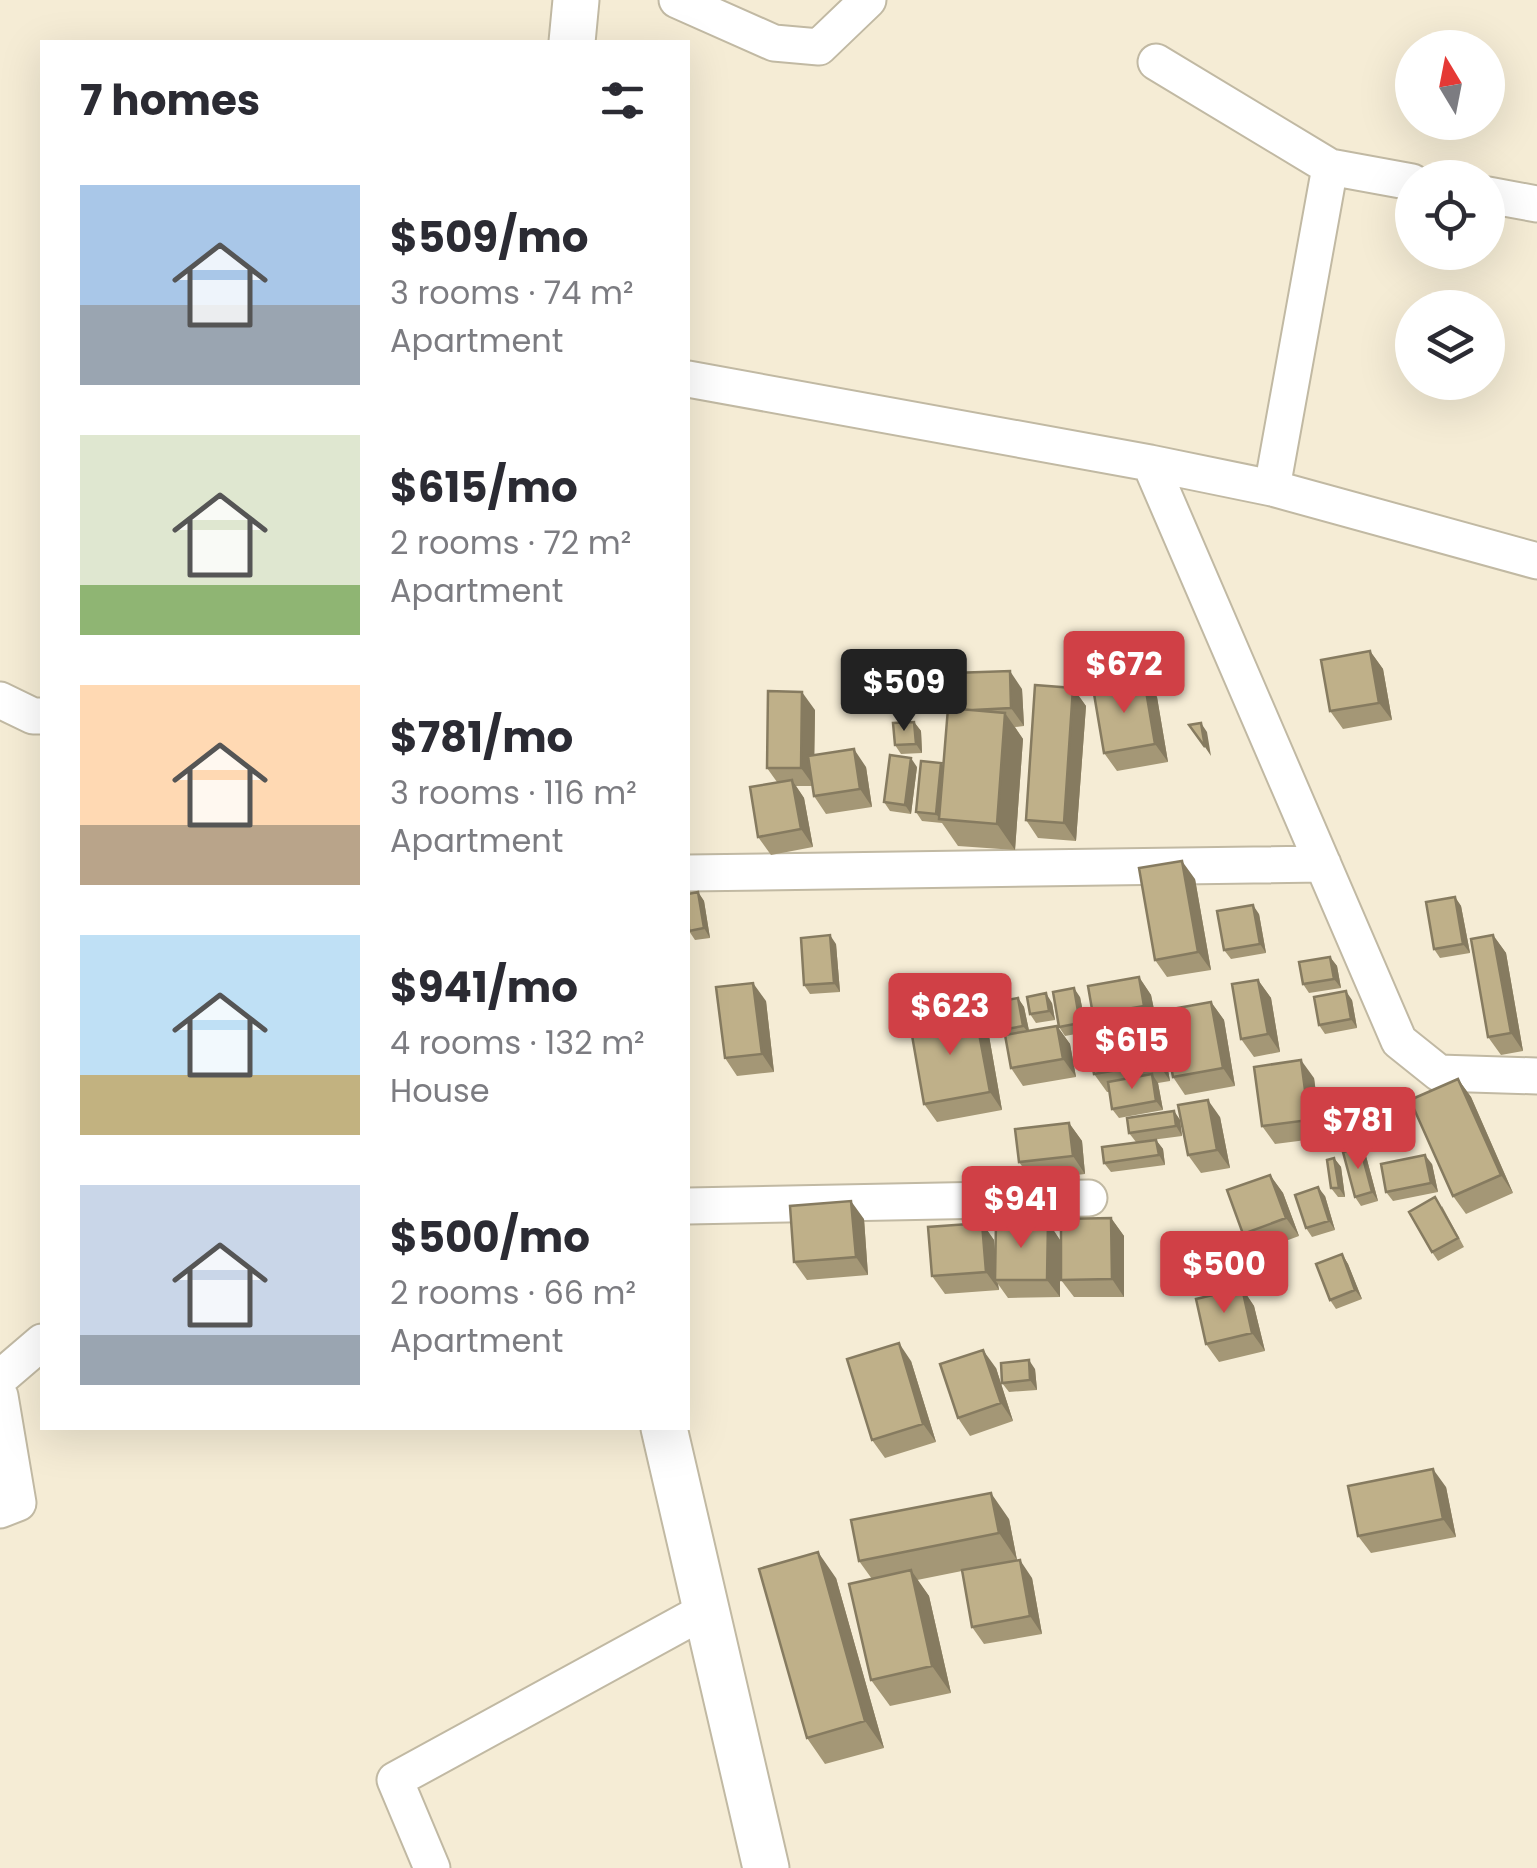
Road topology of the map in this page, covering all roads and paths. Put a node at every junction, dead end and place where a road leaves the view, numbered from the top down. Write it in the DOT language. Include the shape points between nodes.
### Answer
graph roads {
  1 [pos="576,0"];
  2 [pos="677,0"];
  3 [pos="868,0"];
  4 [pos="572,40"];
  5 [pos="1156,62"];
  6 [pos="1330,167"];
  7 [pos="1395,179"];
  8 [pos="1505,198"];
  9 [pos="1537,204"];
  10 [pos="690,379"];
  11 [pos="1150,463"];
  12 [pos="1272,488"];
  13 [pos="1537,561"];
  14 [pos="0,700"];
  15 [pos="40,716"];
  16 [pos="1323,864"];
  17 [pos="690,873"];
  18 [pos="1537,1076"];
  19 [pos="1089,1198"];
  20 [pos="690,1206"];
  21 [pos="40,1344"];
  22 [pos="0,1378"];
  23 [pos="0,1396"];
  24 [pos="664,1430"];
  25 [pos="0,1510"];
  26 [pos="706,1610"];
  27 [pos="432,1868"];
  28 [pos="766,1868"];
  1 -- 4 [label="street"];
  2 -- 3 [label="street" via="774,44 819,47"];
  5 -- 6 [label="street"];
  6 -- 7 [label="street"];
  6 -- 12 [label="street"];
  8 -- 9 [label="street"];
  10 -- 11 [label="street"];
  11 -- 12 [label="street"];
  11 -- 16 [label="street"];
  12 -- 13 [label="street"];
  14 -- 15 [label="street"];
  16 -- 17 [label="street"];
  16 -- 18 [label="street" via="1399,1041 1440,1074"];
  19 -- 20 [label="street"];
  21 -- 22 [label="street"];
  23 -- 25 [label="street" via="18,1503"];
  24 -- 26 [label="street"];
  26 -- 27 [label="street" via="395,1780"];
  26 -- 28 [label="street"];
}
